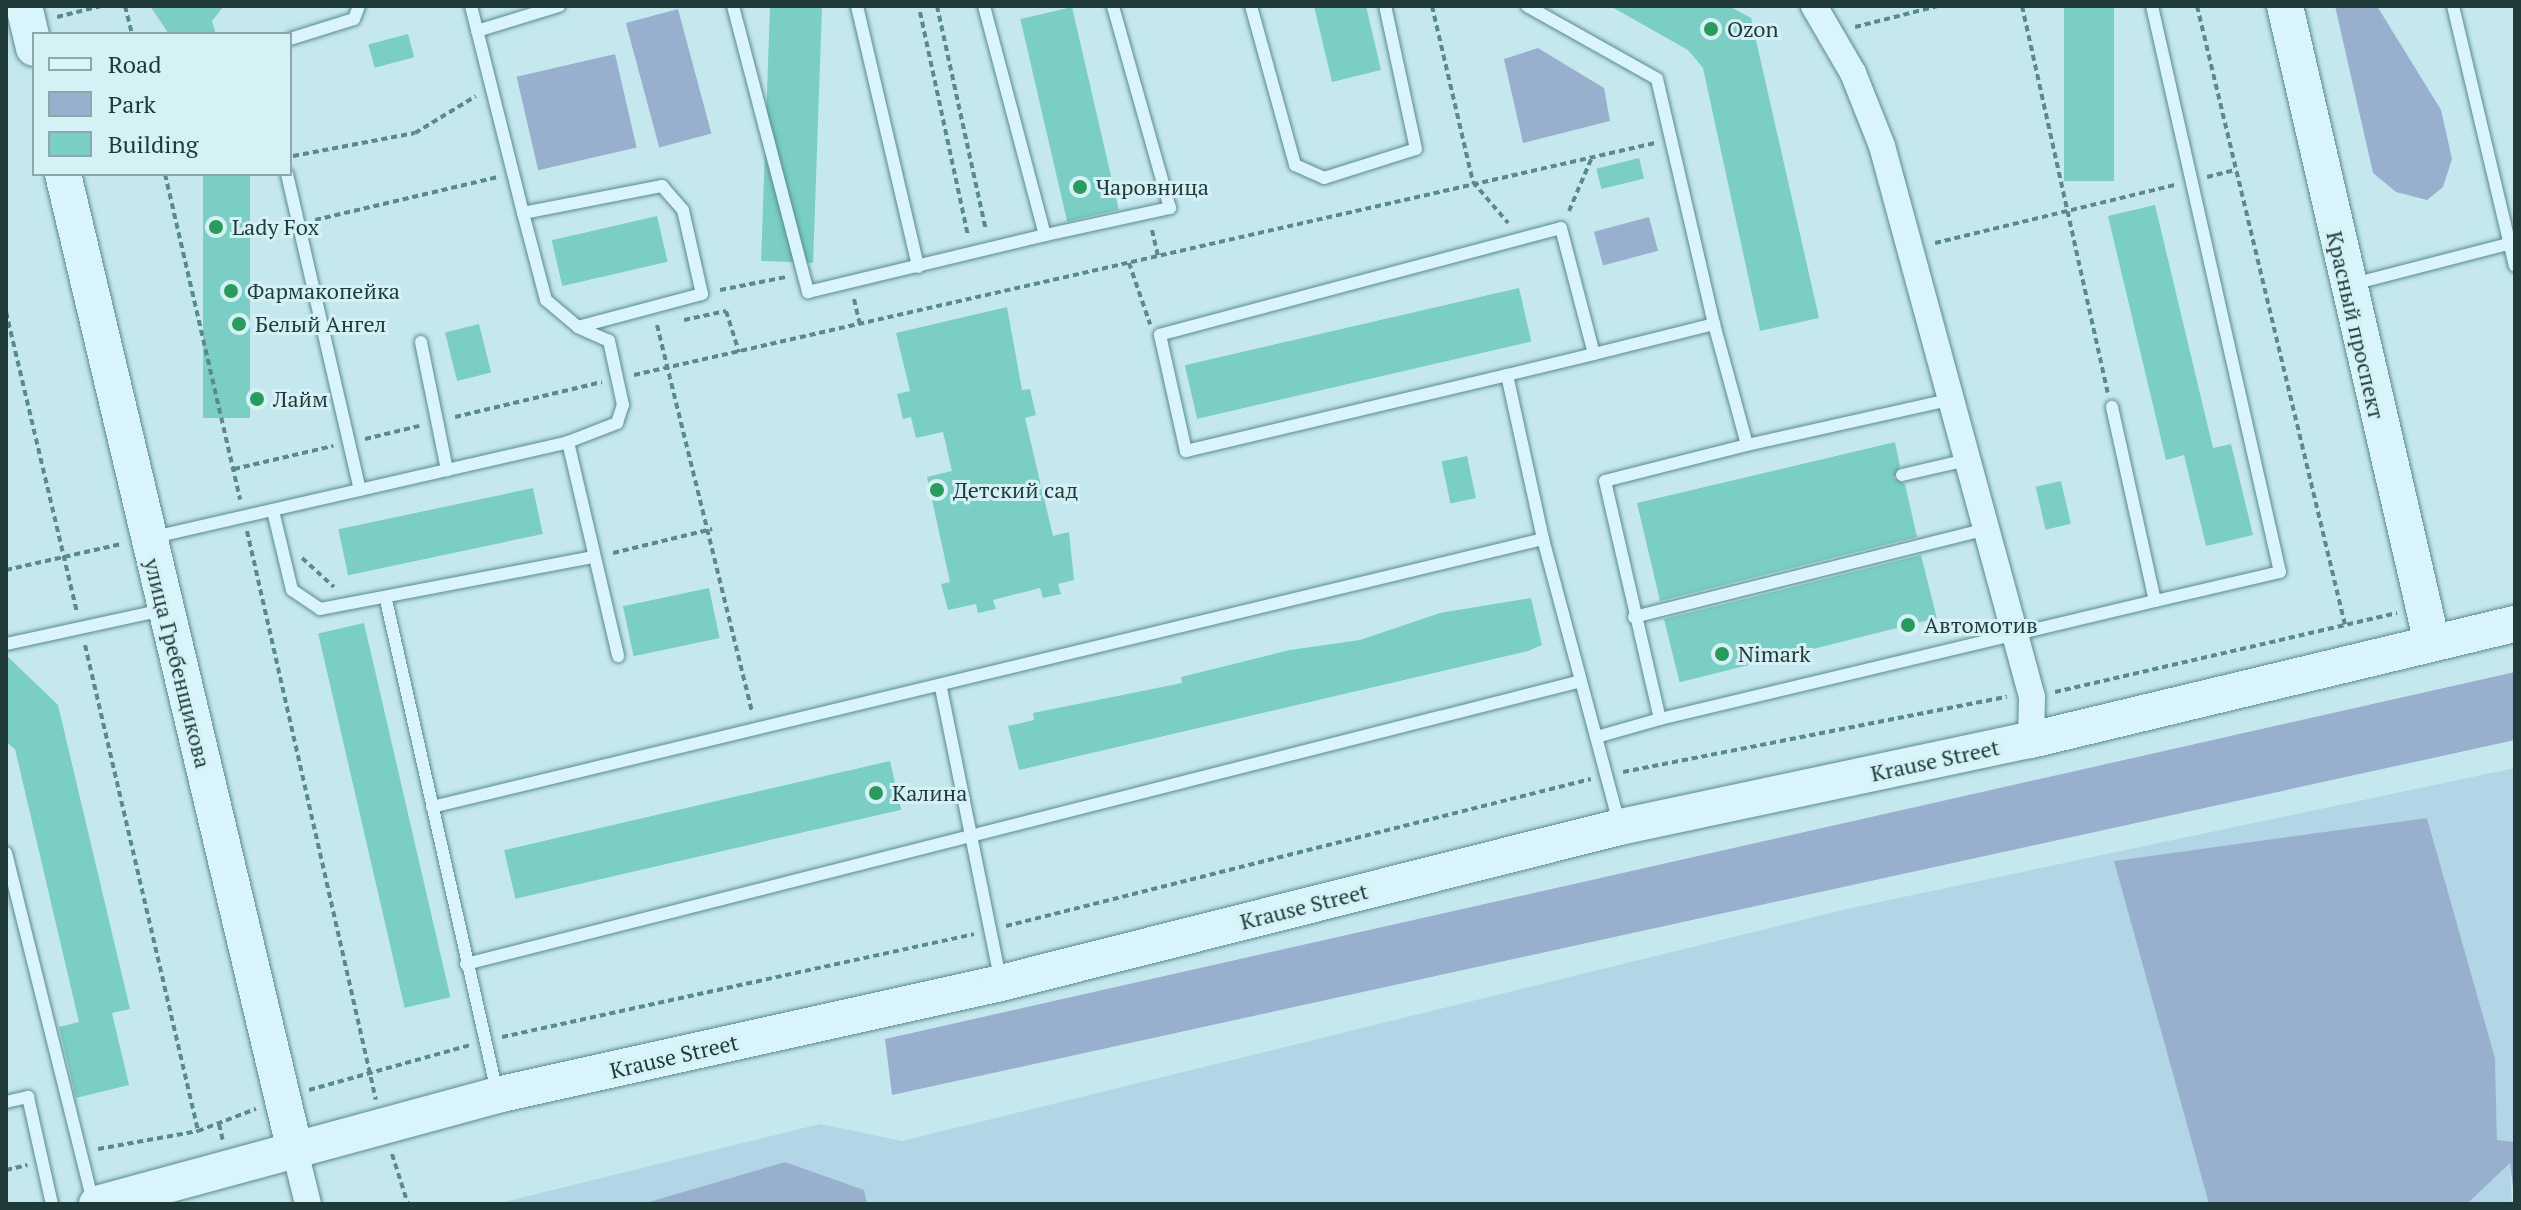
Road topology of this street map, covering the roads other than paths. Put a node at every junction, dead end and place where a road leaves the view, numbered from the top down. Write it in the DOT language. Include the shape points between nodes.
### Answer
graph roads {
  1 [pos="24,6"];
  2 [pos="359,6"];
  3 [pos="471,6"];
  4 [pos="559,6"];
  5 [pos="733,6"];
  6 [pos="857,6"];
  7 [pos="984,6"];
  8 [pos="1113,6"];
  9 [pos="1251,6"];
  10 [pos="1385,6"];
  11 [pos="1527,6"];
  12 [pos="1814,6"];
  13 [pos="2152,6"];
  14 [pos="2285,6"];
  15 [pos="2453,6"];
  16 [pos="477,31"];
  17 [pos="292,38"];
  18 [pos="32,40"];
  19 [pos="63,176"];
  20 [pos="287,176"];
  21 [pos="523,213"];
  22 [pos="1045,235"];
  23 [pos="2512,243"];
  24 [pos="2515,266"];
  25 [pos="918,267"];
  26 [pos="2346,286"];
  27 [pos="1714,324"];
  28 [pos="578,327"];
  29 [pos="421,342"];
  30 [pos="1594,354"];
  31 [pos="1507,375"];
  32 [pos="1949,400"];
  33 [pos="2112,407"];
  34 [pos="568,442"];
  35 [pos="1747,445"];
  36 [pos="1967,460"];
  37 [pos="447,470"];
  38 [pos="1902,475"];
  39 [pos="360,490"];
  40 [pos="273,511"];
  41 [pos="1983,530"];
  42 [pos="148,538"];
  43 [pos="1543,539"];
  44 [pos="593,557"];
  45 [pos="386,600"];
  46 [pos="2155,601"];
  47 [pos="166,610"];
  48 [pos="1634,617"];
  49 [pos="2515,624"];
  50 [pos="2011,638"];
  51 [pos="2432,643"];
  52 [pos="6,644"];
  53 [pos="618,656"];
  54 [pos="1581,681"];
  55 [pos="941,688"];
  56 [pos="1660,719"];
  57 [pos="1597,737"];
  58 [pos="2031,740"];
  59 [pos="432,807"];
  60 [pos="1620,827"];
  61 [pos="973,831"];
  62 [pos="6,853"];
  63 [pos="466,964"];
  64 [pos="1001,983"];
  65 [pos="497,1095"];
  66 [pos="6,1102"];
  67 [pos="295,1151"];
  68 [pos="52,1204"];
  69 [pos="95,1204"];
  70 [pos="308,1204"];
  1 -- 18 [label="main road"];
  2 -- 17 [label="lane" via="354,19"];
  3 -- 16 [label="lane"];
  4 -- 16 [label="lane"];
  5 -- 25 [label="lane" via="798,275 808,292"];
  6 -- 25 [label="lane"];
  7 -- 22 [label="lane"];
  8 -- 22 [label="lane" via="1170,208"];
  9 -- 10 [label="lane" via="1295,165 1324,178 1416,149"];
  11 -- 27 [label="lane" via="1657,79"];
  12 -- 32 [label="street" via="1882,146"];
  13 -- 46 [label="lane" via="2280,572"];
  14 -- 26 [label="main road, Красный проспект"];
  15 -- 23 [label="lane"];
  16 -- 21 [label="lane"];
  19 -- 42 [label="main road, улица Гребенщикова"];
  20 -- 39 [label="lane"];
  21 -- 28 [label="lane" via="546,300"];
  21 -- 28 [label="lane" via="662,186 683,210 702,294"];
  22 -- 25 [label="lane"];
  23 -- 24 [label="lane"];
  23 -- 26 [label="lane"];
  26 -- 51 [label="main road, Красный проспект"];
  27 -- 30 [label="lane"];
  27 -- 35 [label="lane"];
  28 -- 34 [label="lane" via="609,341 623,405 617,423"];
  29 -- 37 [label="lane"];
  30 -- 31 [label="lane"];
  30 -- 31 [label="lane" via="1561,228 1160,335 1186,451"];
  31 -- 43 [label="lane"];
  32 -- 35 [label="lane"];
  32 -- 36 [label="street"];
  33 -- 46 [label="lane"];
  34 -- 37 [label="lane"];
  34 -- 44 [label="lane"];
  35 -- 48 [label="lane" via="1605,481"];
  36 -- 38 [label="lane"];
  36 -- 41 [label="street"];
  37 -- 39 [label="lane"];
  39 -- 40 [label="lane"];
  40 -- 42 [label="lane"];
  40 -- 45 [label="lane" via="287,578 303,602 320,609"];
  41 -- 48 [label="lane"];
  41 -- 50 [label="street"];
  42 -- 47 [label="main road, улица Гребенщикова"];
  43 -- 54 [label="lane"];
  43 -- 55 [label="lane"];
  44 -- 45 [label="lane"];
  44 -- 53 [label="lane"];
  45 -- 59 [label="lane"];
  46 -- 50 [label="lane"];
  47 -- 52 [label="lane"];
  47 -- 67 [label="main road, улица Гребенщикова"];
  48 -- 56 [label="lane"];
  49 -- 51 [label="main road, Krause Street"];
  50 -- 56 [label="lane"];
  50 -- 58 [label="street" via="2032,697"];
  51 -- 58 [label="main road, Krause Street"];
  54 -- 57 [label="lane"];
  54 -- 61 [label="lane"];
  55 -- 59 [label="lane"];
  55 -- 61 [label="lane"];
  56 -- 57 [label="lane"];
  57 -- 60 [label="lane"];
  58 -- 60 [label="main road, Krause Street"];
  59 -- 63 [label="lane"];
  60 -- 64 [label="main road, Krause Street"];
  61 -- 63 [label="lane"];
  61 -- 64 [label="lane"];
  62 -- 69 [label="lane"];
  63 -- 65 [label="lane"];
  64 -- 65 [label="main road, Krause Street"];
  65 -- 67 [label="main road, Krause Street"];
  66 -- 68 [label="lane" via="28,1097"];
  67 -- 69 [label="main road, Krause Street"];
  67 -- 70 [label="street"];
}
